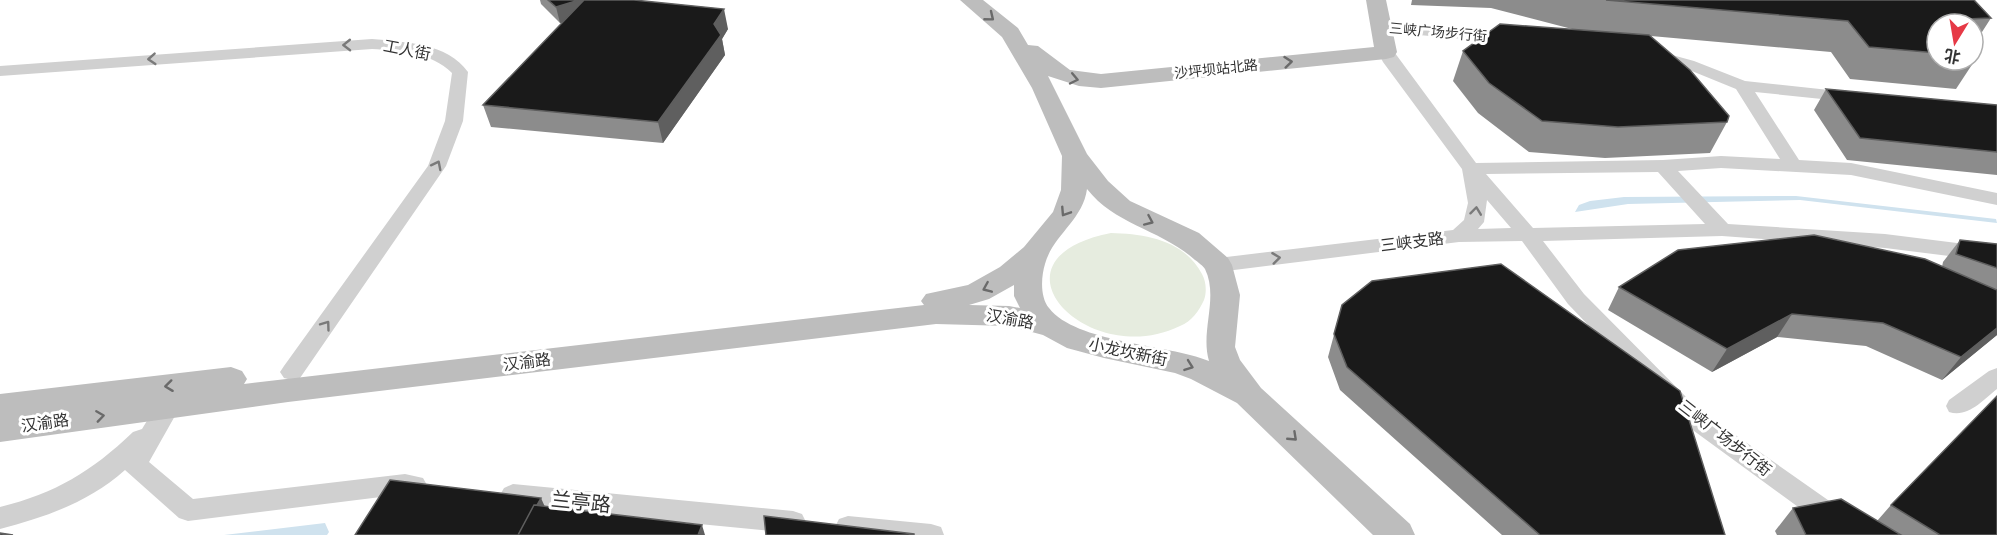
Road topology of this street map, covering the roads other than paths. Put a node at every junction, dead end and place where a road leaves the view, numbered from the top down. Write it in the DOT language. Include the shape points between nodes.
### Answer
graph roads {
  1 [pos="970,0"];
  2 [pos="1376,0"];
  3 [pos="1379,28"];
  4 [pos="1010,33"];
  5 [pos="1531,40"];
  6 [pos="1635,50"];
  7 [pos="1386,52"];
  8 [pos="0,71"];
  9 [pos="1742,87"];
  10 [pos="1870,99"];
  11 [pos="1075,156"];
  12 [pos="1793,165"];
  13 [pos="1663,166"];
  14 [pos="1471,169"];
  15 [pos="1997,199"];
  16 [pos="1722,230"];
  17 [pos="1786,233"];
  18 [pos="1527,234"];
  19 [pos="1459,236"];
  20 [pos="1034,254"];
  21 [pos="1997,255"];
  22 [pos="1861,259"];
  23 [pos="1218,265"];
  24 [pos="1054,328"];
  25 [pos="292,372"];
  26 [pos="1995,382"];
  27 [pos="1250,397"];
  28 [pos="0,406"];
  29 [pos="1958,406"];
  30 [pos="163,415"];
  31 [pos="0,429"];
  32 [pos="405,484"];
  33 [pos="440,488"];
  34 [pos="487,492"];
  35 [pos="388,510"];
  36 [pos="0,519"];
  37 [pos="1838,522"];
  38 [pos="931,535"];
  39 [pos="1397,535"];
  1 -- 4 [label="main road, 小龙坎新街, one-way"];
  2 -- 3 [label="main road"];
  3 -- 5 [label="street, 三峡广场步行街"];
  3 -- 7 [label="main road"];
  4 -- 7 [label="main road, 沙坪坝站北路, one-way" via="1050,69 1078,81"];
  4 -- 11 [label="main road, 小龙坎新街" via="1044,88"];
  6 -- 9 [label="street" via="1688,64"];
  7 -- 14 [label="street, 三峡支路"];
  25 -- 8 [label="street, 工人街, one-way" via="437,166 454,121 460,72 449,61 430,53 404,47 344,45"];
  9 -- 10 [label="street"];
  9 -- 12 [label="street"];
  11 -- 20 [label="main road, 小龙坎新街, one-way" via="1073,196 1068,209 1042,238"];
  11 -- 23 [label="main road, 小龙坎新街, one-way" via="1121,207 1189,239"];
  12 -- 13 [label="street" via="1722,162"];
  12 -- 15 [label="street" via="1851,169"];
  13 -- 14 [label="street"];
  13 -- 16 [label="street"];
  14 -- 18 [label="street, 三峡广场步行街"];
  19 -- 14 [label="street, 三峡支路, one-way" via="1474,222 1478,203"];
  16 -- 17 [label="street"];
  16 -- 18 [label="street"];
  17 -- 21 [label="street"];
  17 -- 22 [label="street"];
  18 -- 19 [label="street"];
  18 -- 37 [label="street, 三峡广场步行街" via="1576,299 1688,414"];
  23 -- 19 [label="street, 三峡支路, one-way"];
  20 -- 24 [label="main road, 小龙坎新街" via="1028,272 1029,300 1036,313"];
  20 -- 25 [label="main road, 汉渝路, one-way" via="990,289 943,300"];
  23 -- 27 [label="main road, 小龙坎新街" via="1225,295 1220,347 1225,364"];
  24 -- 27 [label="main road, 小龙坎新街, one-way" via="1093,346 1178,362"];
  24 -- 30 [label="main road, 汉渝路" via="1009,316 936,314 288,390"];
  25 -- 28 [label="main road, 汉渝路, one-way"];
  26 -- 29 [label="street"];
  27 -- 39 [label="main road, 小龙坎新街, one-way"];
  31 -- 30 [label="main road, 汉渝路, one-way"];
  30 -- 32 [label="street" via="135,464 188,510"];
  30 -- 36 [label="street" via="107,472 84,489"];
  32 -- 33 [label="street"];
  32 -- 35 [label="street"];
  34 -- 38 [label="street, 兰亭路"];
}
